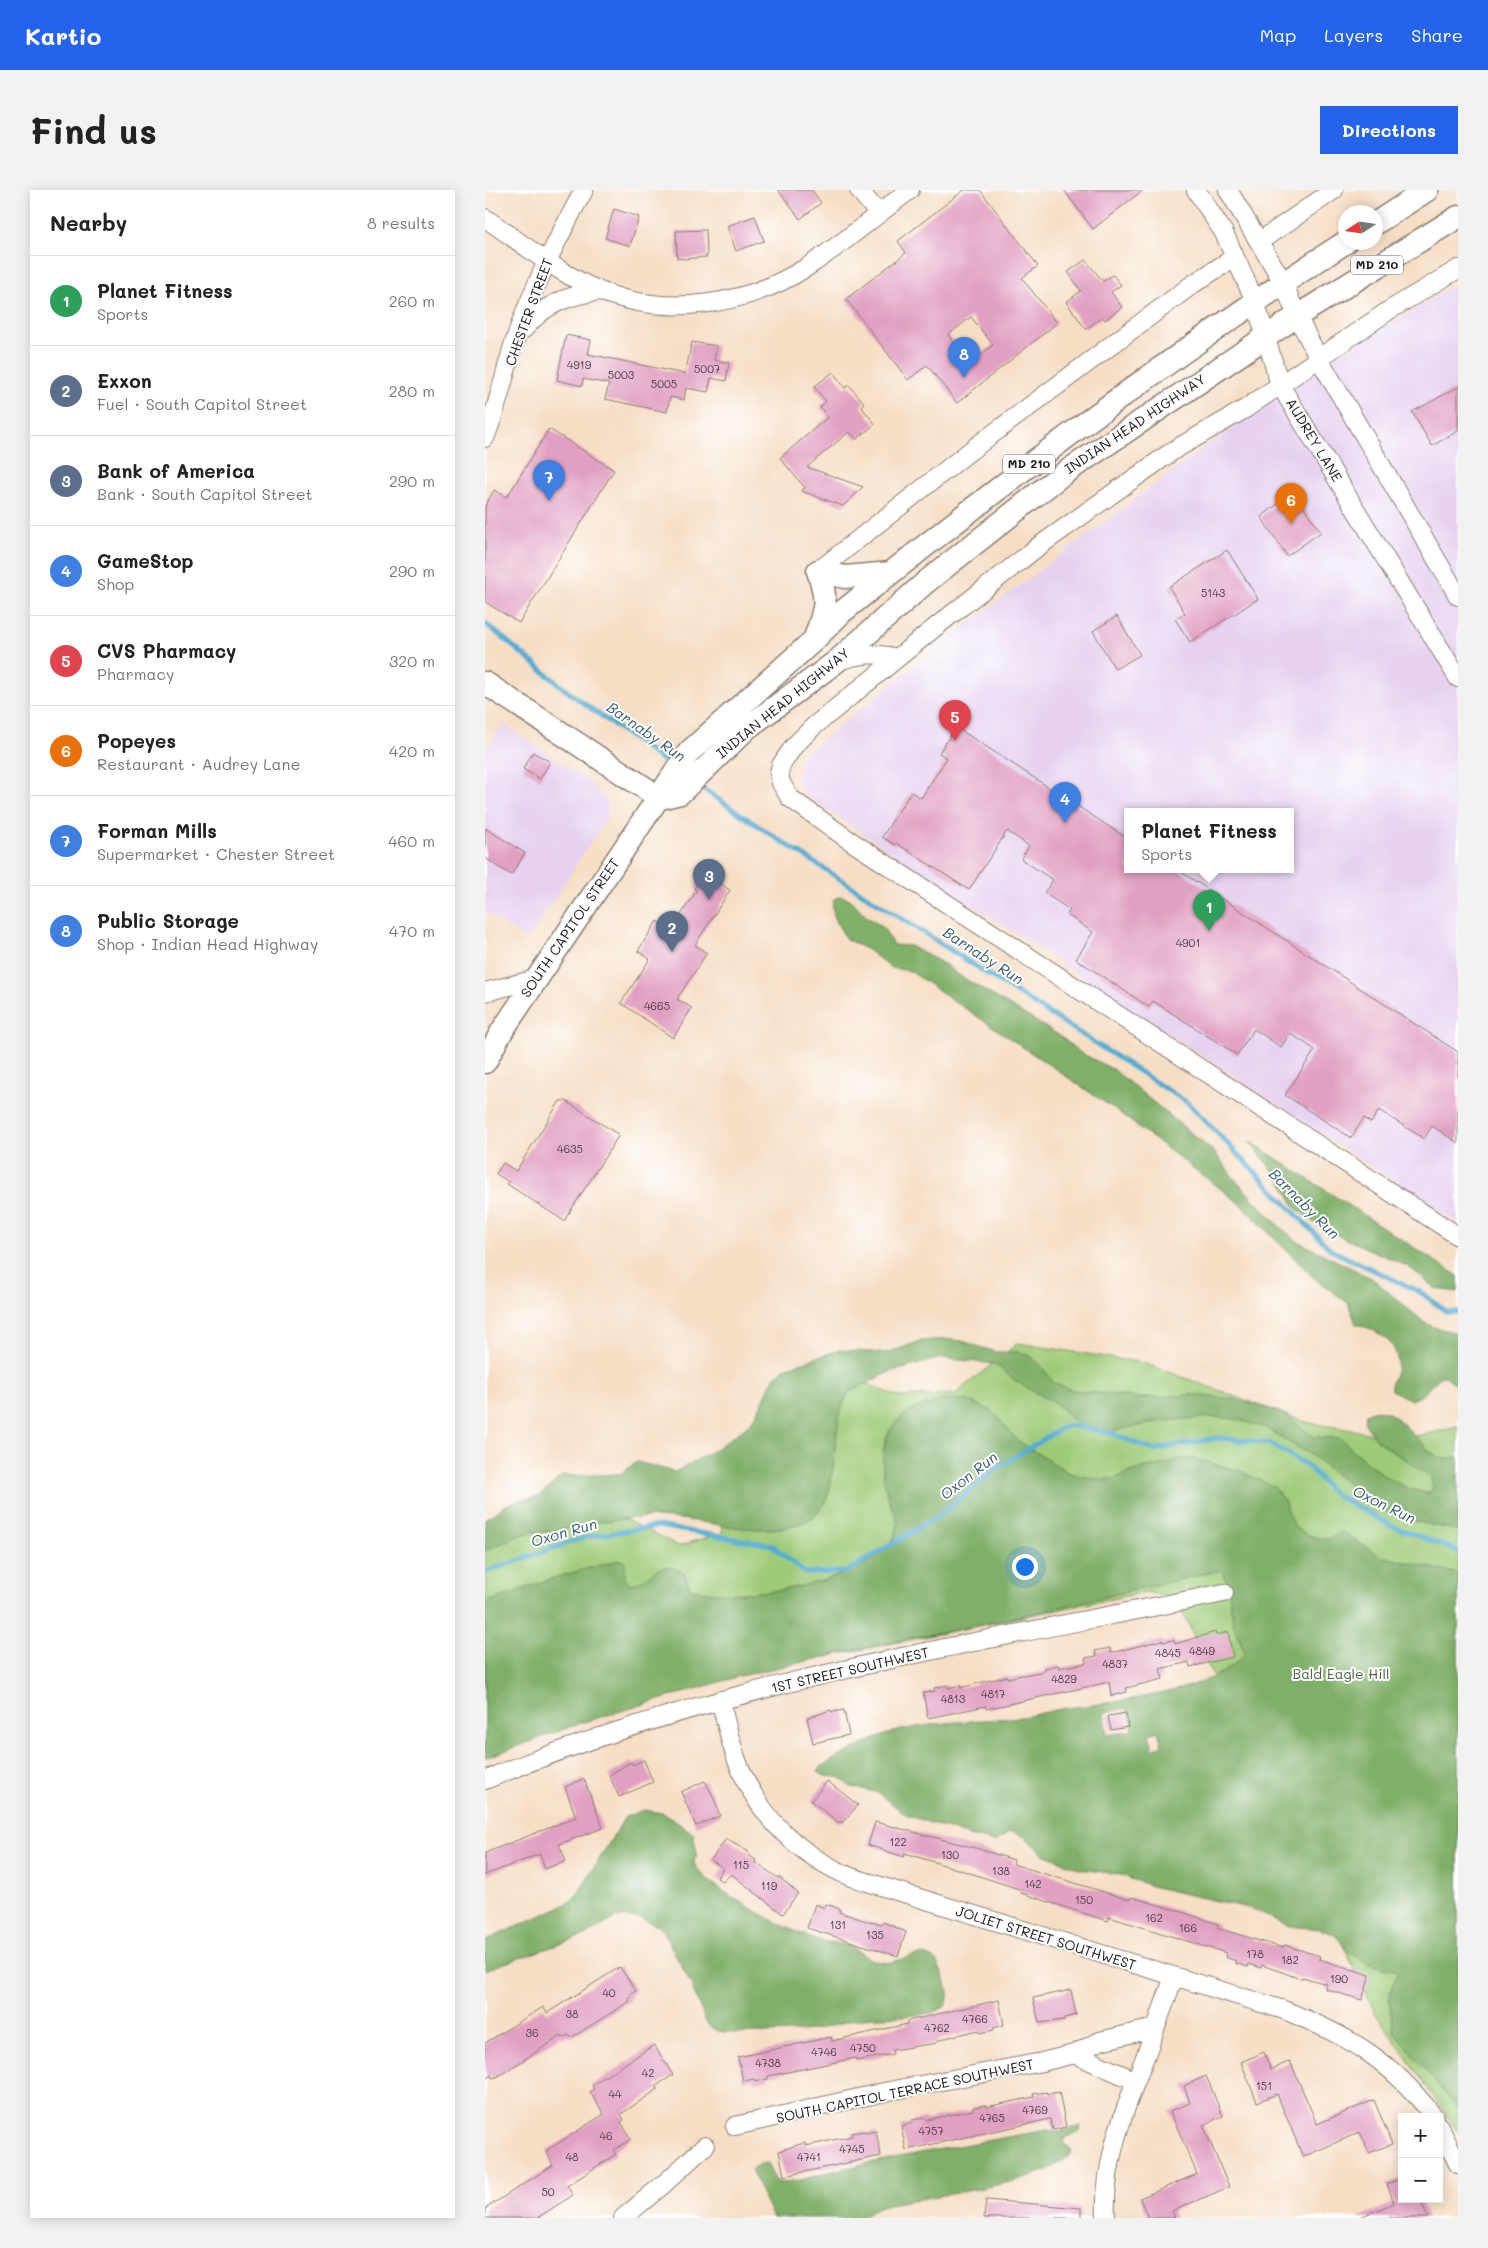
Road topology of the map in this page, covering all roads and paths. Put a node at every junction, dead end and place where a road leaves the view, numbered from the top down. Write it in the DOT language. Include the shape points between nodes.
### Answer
graph roads {
  1 [pos="584,190"];
  2 [pos="859,190"];
  3 [pos="910,190"];
  4 [pos="1196,190"];
  5 [pos="1228,190"];
  6 [pos="1334,190"];
  7 [pos="1427,190"];
  8 [pos="878,213"];
  9 [pos="1458,217"];
  10 [pos="485,218"];
  11 [pos="1383,218"];
  12 [pos="1259,241"];
  13 [pos="1338,247"];
  14 [pos="1235,257"];
  15 [pos="547,259"];
  16 [pos="1458,270"];
  17 [pos="1283,282"];
  18 [pos="600,290"];
  19 [pos="1255,301"];
  20 [pos="1297,316"];
  21 [pos="1267,336"];
  22 [pos="515,342"];
  23 [pos="1319,357"];
  24 [pos="1280,385"];
  25 [pos="485,438"];
  26 [pos="818,571"];
  27 [pos="891,573"];
  28 [pos="1458,596"];
  29 [pos="814,640"];
  30 [pos="897,658"];
  31 [pos="837,661"];
  32 [pos="1458,678"];
  33 [pos="485,684"];
  34 [pos="669,791"];
  35 [pos="536,979"];
  36 [pos="485,992"];
  37 [pos="485,1062"];
  38 [pos="1458,1236"];
  39 [pos="1224,1593"];
  40 [pos="720,1700"];
  41 [pos="485,1780"];
  42 [pos="1174,1977"];
  43 [pos="1155,2028"];
  44 [pos="1074,2054"];
  45 [pos="1134,2080"];
  46 [pos="1431,2113"];
  47 [pos="735,2126"];
  48 [pos="1443,2134"];
  49 [pos="705,2146"];
  50 [pos="1458,2164"];
  51 [pos="623,2218"];
  52 [pos="1106,2218"];
  1 -- 15 [label="street, CHESTER STREET"];
  2 -- 8 [label="street"];
  3 -- 8 [label="street"];
  4 -- 14 [label="street, AUDREY LANE"];
  5 -- 12 [label="street"];
  6 -- 12 [label="street"];
  7 -- 11 [label="main road"];
  8 -- 18 [label="street" via="807,267 766,289 722,301 689,305 645,303"];
  9 -- 20 [label="main road, INDIAN HEAD HIGHWAY / MD 210"];
  10 -- 15 [label="street"];
  12 -- 17 [label="street"];
  13 -- 17 [label="main road, INDIAN HEAD HIGHWAY / MD 210"];
  14 -- 19 [label="street, AUDREY LANE"];
  14 -- 26 [label="street" via="1187,288 977,445"];
  15 -- 18 [label="street"];
  15 -- 22 [label="street, CHESTER STREET"];
  16 -- 23 [label="street"];
  17 -- 19 [label="main road, INDIAN HEAD HIGHWAY / MD 210"];
  17 -- 20 [label="street"];
  18 -- 22 [label="street" via="575,294 554,303 535,316"];
  19 -- 21 [label="street, AUDREY LANE"];
  19 -- 27 [label="main road, INDIAN HEAD HIGHWAY / MD 210" via="1136,383"];
  20 -- 21 [label="main road, INDIAN HEAD HIGHWAY / MD 210"];
  20 -- 23 [label="street"];
  21 -- 24 [label="street, AUDREY LANE"];
  21 -- 31 [label="main road, INDIAN HEAD HIGHWAY / MD 210" via="1052,482 933,576"];
  22 -- 25 [label="street, CHESTER STREET" via="496,412"];
  23 -- 24 [label="street"];
  23 -- 28 [label="street"];
  24 -- 30 [label="street" via="1150,467 1039,546"];
  24 -- 32 [label="street, AUDREY LANE"];
  26 -- 27 [label="main road" via="845,577"];
  26 -- 29 [label="main road" via="825,592 825,607"];
  27 -- 29 [label="main road, INDIAN HEAD HIGHWAY / MD 210" via="842,612"];
  29 -- 34 [label="main road, INDIAN HEAD HIGHWAY / MD 210" via="689,752"];
  30 -- 31 [label="street" via="873,653"];
  30 -- 38 [label="street" via="794,746 779,773 781,783 791,798 849,840"];
  31 -- 34 [label="main road, INDIAN HEAD HIGHWAY / MD 210"];
  33 -- 34 [label="main road"];
  34 -- 35 [label="main road, SOUTH CAPITOL STREET"];
  35 -- 36 [label="street"];
  35 -- 37 [label="main road, SOUTH CAPITOL STREET"];
  39 -- 40 [label="street, 1ST STREET SOUTHWEST" via="927,1653"];
  40 -- 41 [label="street, 1ST STREET SOUTHWEST" via="611,1732"];
  40 -- 42 [label="street, JOLIET STREET SOUTHWEST" via="737,1760 754,1797 781,1831 819,1861 851,1877"];
  42 -- 43 [label="street"];
  42 -- 46 [label="street, JOLIET STREET SOUTHWEST" via="1284,2010 1359,2044 1399,2076"];
  43 -- 44 [label="street, SOUTH CAPITOL TERRACE SOUTHWEST" via="1100,2041"];
  43 -- 45 [label="street"];
  44 -- 45 [label="street"];
  44 -- 47 [label="street, SOUTH CAPITOL TERRACE SOUTHWEST"];
  45 -- 52 [label="street" via="1111,2153"];
  48 -- 50 [label="street"];
  49 -- 51 [label="street"];
}
